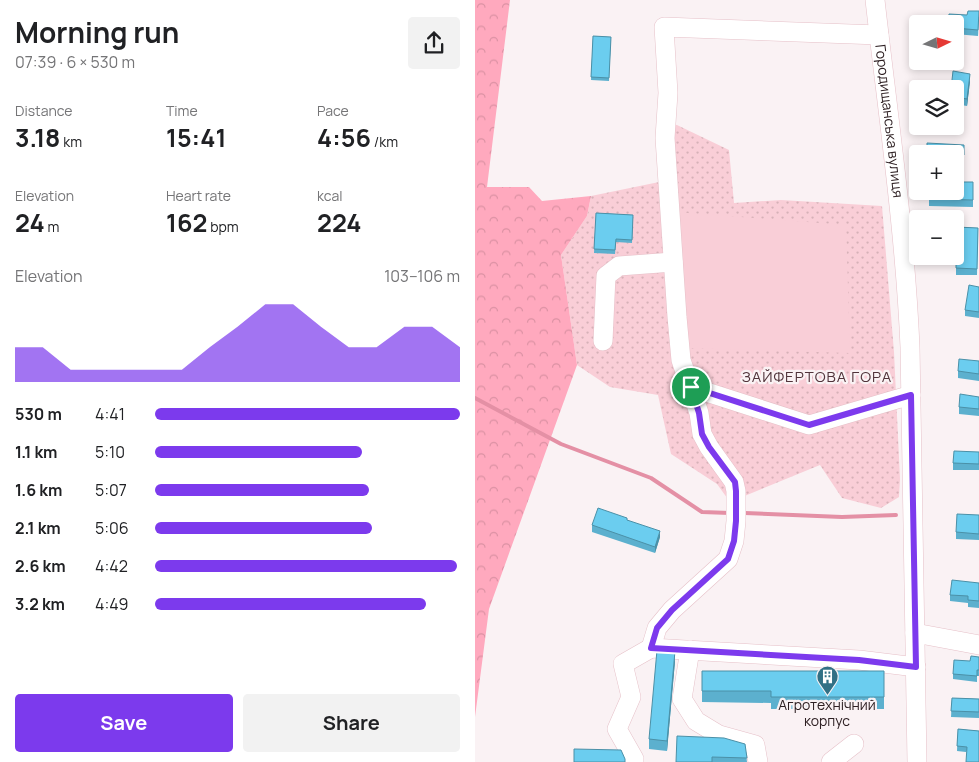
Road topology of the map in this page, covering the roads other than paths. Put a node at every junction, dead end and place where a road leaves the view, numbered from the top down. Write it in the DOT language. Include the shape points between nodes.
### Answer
graph roads {
  1 [pos="875,0"];
  2 [pos="879,35"];
  3 [pos="673,262"];
  4 [pos="603,341"];
  5 [pos="691,387"];
  6 [pos="911,395"];
  7 [pos="915,634"];
  8 [pos="979,645"];
  9 [pos="651,648"];
  10 [pos="690,650"];
  11 [pos="916,667"];
  12 [pos="854,744"];
  13 [pos="634,760"];
  14 [pos="758,762"];
  15 [pos="831,762"];
  16 [pos="917,762"];
  1 -- 2 [label="street, Городищанська вулиця"];
  2 -- 3 [label="street" via="664,27 668,93 665,138"];
  2 -- 6 [label="street, Городищанська вулиця" via="903,240"];
  3 -- 4 [label="street" via="619,266 606,276"];
  3 -- 5 [label="street" via="681,360"];
  5 -- 6 [label="street" via="809,425"];
  5 -- 9 [label="street" via="702,434 735,482 734,541 728,559 657,628"];
  6 -- 7 [label="street, Городищанська вулиця"];
  7 -- 8 [label="street"];
  7 -- 11 [label="street, Городищанська вулиця"];
  9 -- 10 [label="street"];
  9 -- 13 [label="street" via="623,664 631,696 617,729"];
  10 -- 11 [label="street" via="859,660"];
  10 -- 14 [label="street" via="682,698 696,721 719,736 755,745"];
  11 -- 16 [label="street, Городищанська вулиця"];
  12 -- 15 [label="street"];
}
